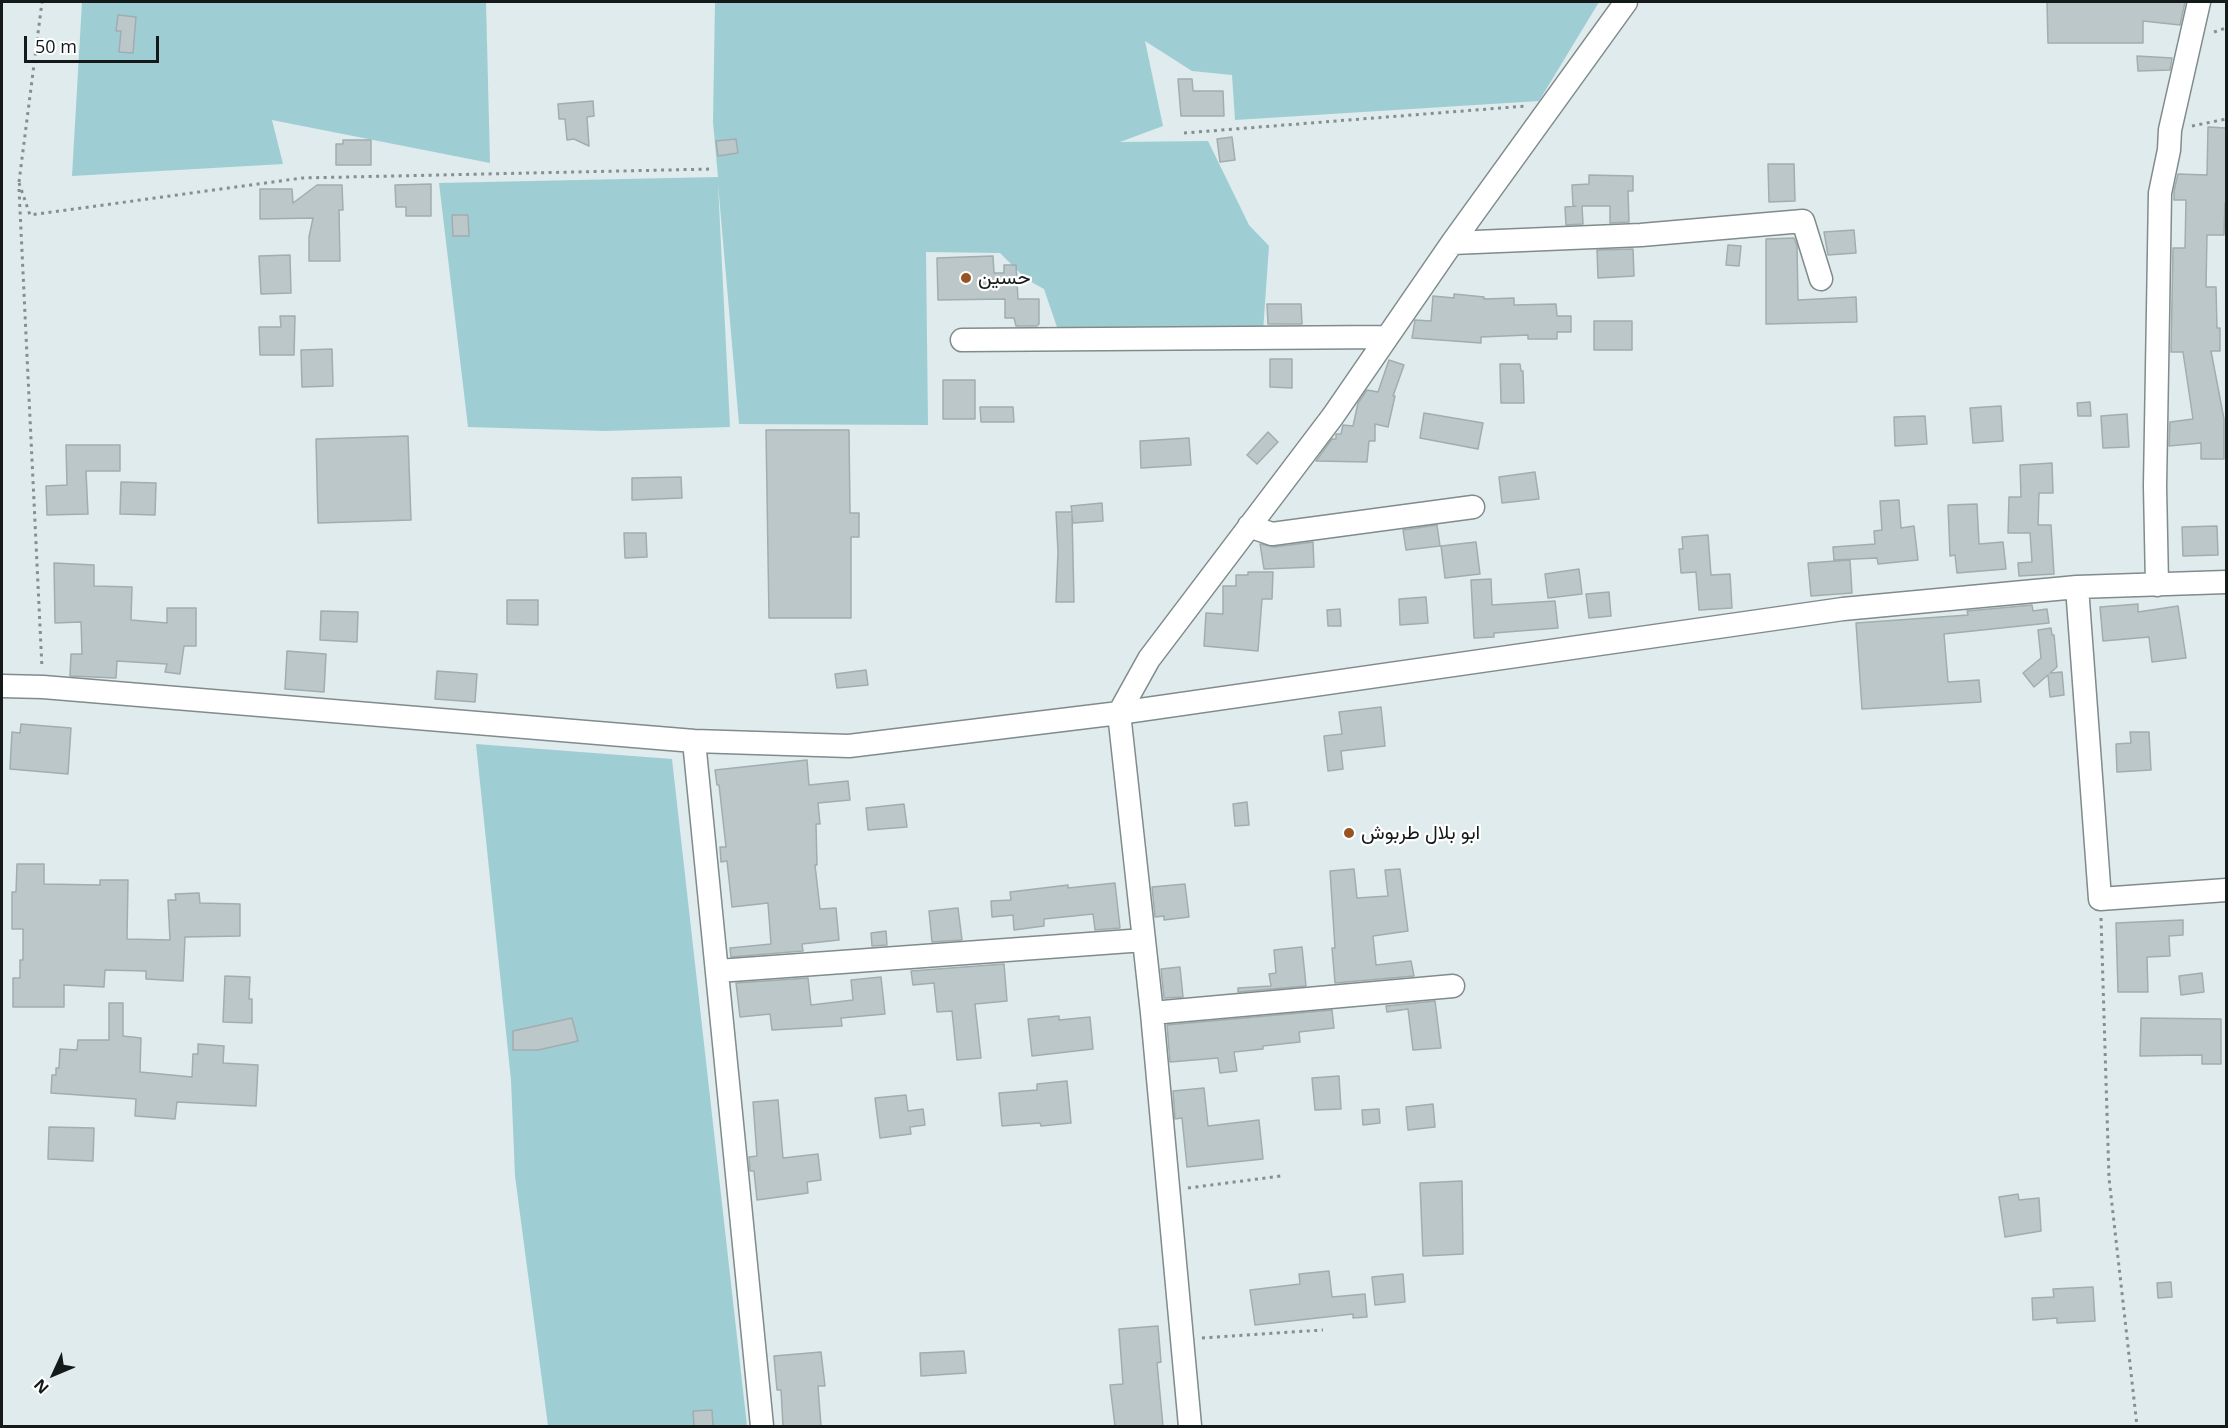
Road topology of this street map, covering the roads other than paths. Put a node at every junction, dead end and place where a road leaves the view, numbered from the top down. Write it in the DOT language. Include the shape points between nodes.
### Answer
graph roads {
  1 [pos="1626,2"];
  2 [pos="2199,2"];
  3 [pos="1452,243"];
  4 [pos="1821,279"];
  5 [pos="1387,337"];
  6 [pos="962,340"];
  7 [pos="1473,507"];
  8 [pos="1249,526"];
  9 [pos="2226,582"];
  10 [pos="2157,585"];
  11 [pos="2077,588"];
  12 [pos="2,686"];
  13 [pos="1119,713"];
  14 [pos="694,741"];
  15 [pos="2226,890"];
  16 [pos="1144,940"];
  17 [pos="718,971"];
  18 [pos="1453,986"];
  19 [pos="1152,1013"];
  20 [pos="762,1426"];
  21 [pos="1190,1426"];
  1 -- 3 [label="street"];
  2 -- 10 [label="street" via="2160,193"];
  3 -- 4 [label="street" via="1641,235 1803,221"];
  3 -- 5 [label="street"];
  5 -- 6 [label="street"];
  5 -- 8 [label="street"];
  7 -- 8 [label="street" via="1272,534"];
  8 -- 13 [label="street" via="1149,659"];
  9 -- 10 [label="street"];
  10 -- 11 [label="street"];
  11 -- 13 [label="street" via="1843,609"];
  11 -- 15 [label="street" via="2100,898"];
  12 -- 14 [label="street"];
  13 -- 14 [label="street" via="849,746"];
  13 -- 16 [label="street"];
  14 -- 17 [label="street"];
  16 -- 17 [label="street"];
  16 -- 19 [label="street"];
  17 -- 20 [label="street"];
  18 -- 19 [label="street"];
  19 -- 21 [label="street"];
}
